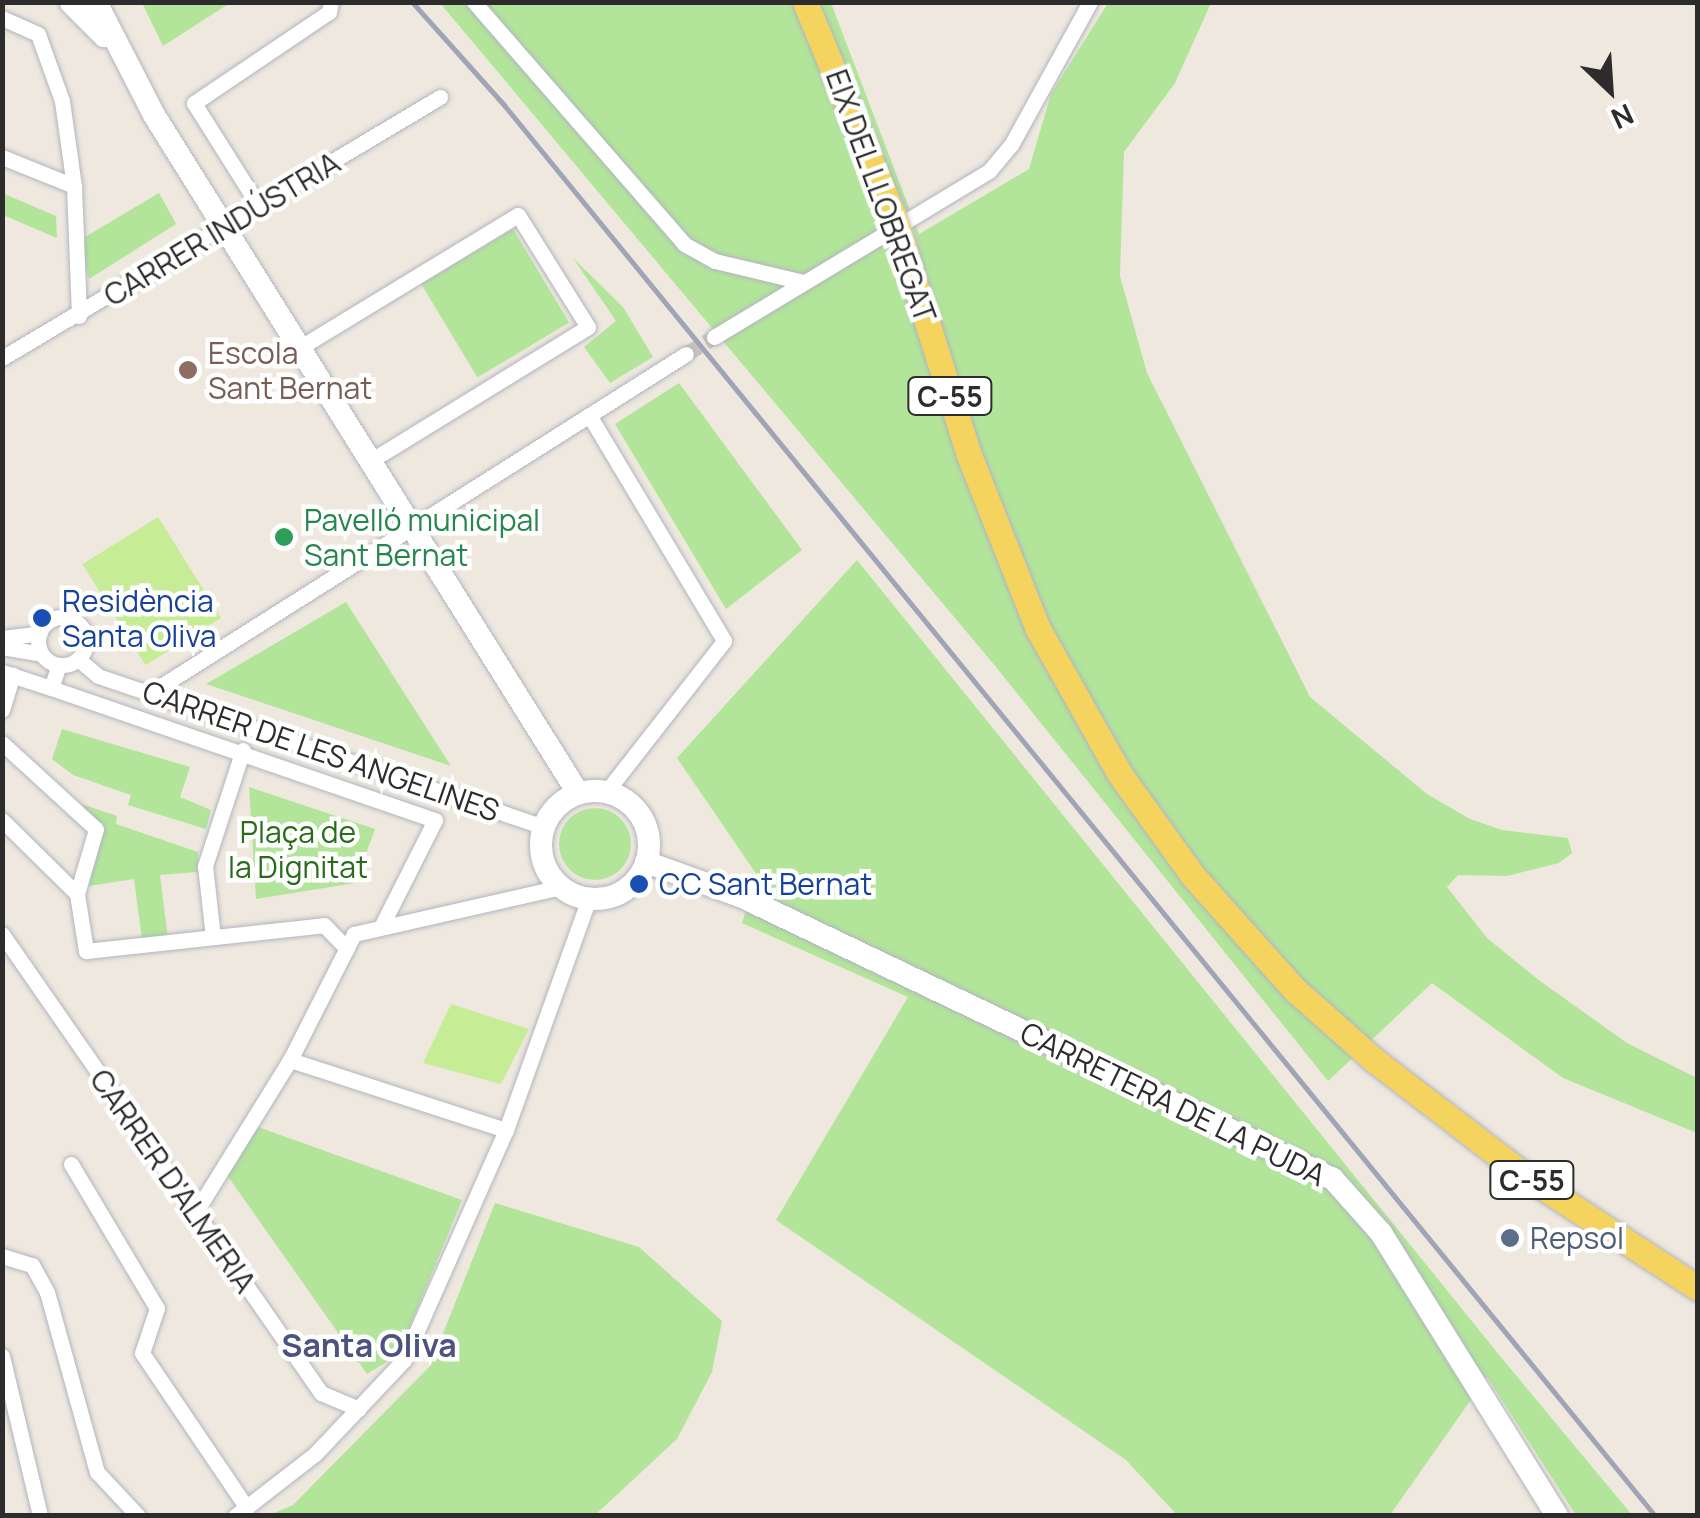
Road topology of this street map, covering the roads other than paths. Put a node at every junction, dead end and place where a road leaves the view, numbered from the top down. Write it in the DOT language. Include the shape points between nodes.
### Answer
graph roads {
  1 [pos="62,2"];
  2 [pos="96,2"];
  3 [pos="331,2"];
  4 [pos="474,2"];
  5 [pos="805,2"];
  6 [pos="1090,2"];
  7 [pos="72,3"];
  8 [pos="2,18"];
  9 [pos="113,46"];
  10 [pos="440,97"];
  11 [pos="2,157"];
  12 [pos="74,186"];
  13 [pos="260,208"];
  14 [pos="225,229"];
  15 [pos="803,282"];
  16 [pos="79,316"];
  17 [pos="714,337"];
  18 [pos="299,348"];
  19 [pos="686,354"];
  20 [pos="2,358"];
  21 [pos="589,416"];
  22 [pos="370,461"];
  23 [pos="411,528"];
  24 [pos="40,633"];
  25 [pos="2,638"];
  26 [pos="2,647"];
  27 [pos="42,654"];
  28 [pos="78,659"];
  29 [pos="59,665"];
  30 [pos="8,673"];
  31 [pos="51,688"];
  32 [pos="150,693"];
  33 [pos="2,710"];
  34 [pos="2,744"];
  35 [pos="243,750"];
  36 [pos="606,792"];
  37 [pos="578,794"];
  38 [pos="2,820"];
  39 [pos="544,827"];
  40 [pos="646,862"];
  41 [pos="561,887"];
  42 [pos="77,894"];
  43 [pos="590,898"];
  44 [pos="383,923"];
  45 [pos="2,934"];
  46 [pos="213,937"];
  47 [pos="346,948"];
  48 [pos="290,1060"];
  49 [pos="506,1130"];
  50 [pos="71,1164"];
  51 [pos="195,1213"];
  52 [pos="2,1256"];
  53 [pos="1698,1288"];
  54 [pos="2,1356"];
  55 [pos="359,1409"];
  56 [pos="241,1512"];
  57 [pos="40,1516"];
  58 [pos="138,1516"];
  59 [pos="1557,1516"];
  1 -- 7 [label="street"];
  2 -- 9 [label="street"];
  3 -- 13 [label="street" via="328,12 194,102"];
  4 -- 15 [label="street" via="684,244 714,261"];
  5 -- 53 [label="main road, EIX DEL LLOBREGAT / C-55, bridge" via="892,212 969,455 1038,629 1119,774 1193,876 1294,990 1527,1177"];
  6 -- 15 [label="street" via="1011,145 989,171"];
  7 -- 9 [label="street"];
  8 -- 12 [label="street" via="38,34 52,64"];
  9 -- 14 [label="street"];
  10 -- 13 [label="street, CARRER INDÚSTRIA"];
  11 -- 12 [label="street"];
  12 -- 16 [label="street"];
  13 -- 14 [label="street, CARRER INDÚSTRIA"];
  14 -- 16 [label="street, CARRER INDÚSTRIA"];
  14 -- 18 [label="street"];
  15 -- 17 [label="street"];
  16 -- 20 [label="street, CARRER INDÚSTRIA"];
  18 -- 22 [label="street"];
  18 -- 22 [label="street" via="518,216 588,327"];
  19 -- 21 [label="street"];
  21 -- 23 [label="street"];
  21 -- 36 [label="street" via="724,641"];
  22 -- 23 [label="street"];
  23 -- 32 [label="street"];
  23 -- 37 [label="street"];
  24 -- 25 [label="street"];
  24 -- 27 [label="street"];
  24 -- 28 [label="street" via="56,618 76,621 86,640"];
  26 -- 27 [label="street"];
  27 -- 29 [label="street"];
  28 -- 29 [label="street"];
  28 -- 32 [label="street, CARRER DE LES ANGELINES" via="98,676"];
  29 -- 31 [label="street"];
  30 -- 31 [label="street, CARRER DE LES ANGELINES"];
  30 -- 33 [label="street"];
  31 -- 35 [label="street, CARRER DE LES ANGELINES"];
  32 -- 39 [label="street, CARRER DE LES ANGELINES"];
  34 -- 42 [label="street" via="96,829"];
  35 -- 44 [label="street, CARRER DE LES ANGELINES" via="436,820"];
  35 -- 46 [label="street" via="205,866"];
  36 -- 37 [label="street"];
  36 -- 40 [label="street" via="641,817"];
  37 -- 39 [label="street" via="552,812"];
  38 -- 42 [label="street"];
  39 -- 41 [label="street" via="543,860"];
  40 -- 43 [label="street" via="624,890"];
  40 -- 59 [label="street, CARRETERA DE LA PUDA" via="740,896 1332,1179 1380,1233"];
  41 -- 43 [label="street"];
  41 -- 44 [label="street"];
  42 -- 46 [label="street" via="86,951"];
  43 -- 49 [label="street"];
  44 -- 47 [label="street" via="354,934"];
  45 -- 51 [label="street, CARRER D'ALMERIA"];
  46 -- 47 [label="street" via="324,925"];
  47 -- 48 [label="street"];
  48 -- 49 [label="street"];
  48 -- 51 [label="street"];
  49 -- 55 [label="street" via="404,1360"];
  50 -- 56 [label="street" via="157,1308 142,1353"];
  51 -- 55 [label="street, CARRER D'ALMERIA" via="321,1393"];
  52 -- 58 [label="street" via="32,1265 47,1292 97,1472"];
  54 -- 57 [label="street"];
  55 -- 56 [label="street"];
}
